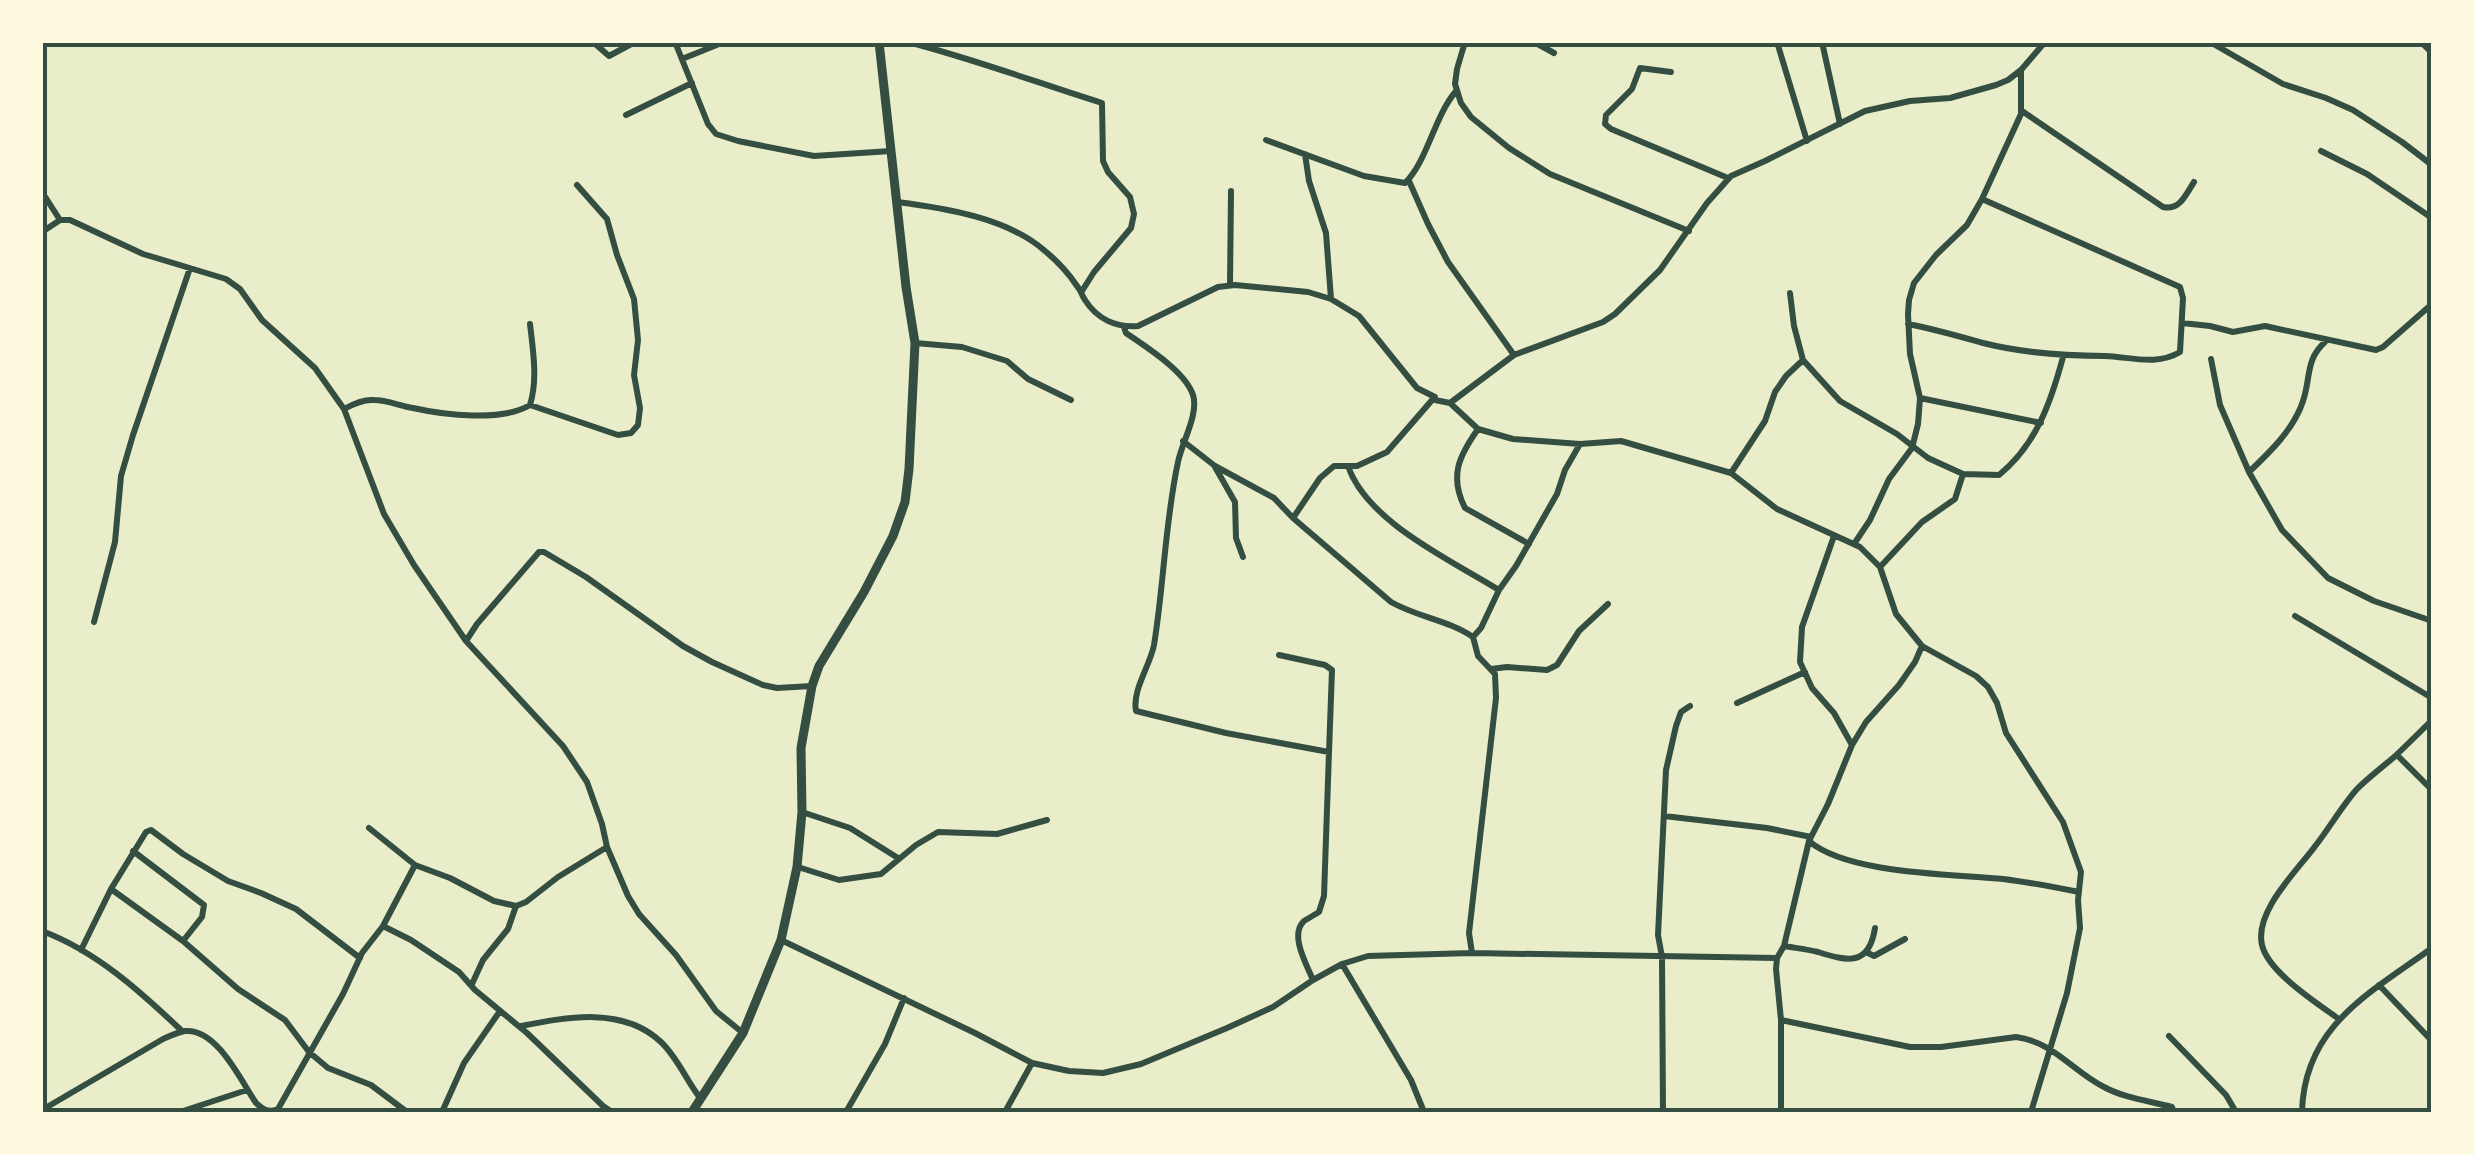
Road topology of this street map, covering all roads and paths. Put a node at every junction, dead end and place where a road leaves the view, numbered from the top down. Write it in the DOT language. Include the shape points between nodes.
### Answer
graph roads {
  1 [pos="594,42"];
  2 [pos="635,42"];
  3 [pos="675,42"];
  4 [pos="724,42"];
  5 [pos="879,42"];
  6 [pos="908,42"];
  7 [pos="1465,42"];
  8 [pos="1534,42"];
  9 [pos="1777,42"];
  10 [pos="1822,42"];
  11 [pos="2045,42"];
  12 [pos="2210,42"];
  13 [pos="2421,42"];
  14 [pos="2432,53"];
  15 [pos="1554,54"];
  16 [pos="682,59"];
  17 [pos="2021,70"];
  18 [pos="1671,72"];
  19 [pos="692,83"];
  20 [pos="1456,91"];
  21 [pos="2022,112"];
  22 [pos="626,115"];
  23 [pos="1840,124"];
  24 [pos="1266,140"];
  25 [pos="1806,141"];
  26 [pos="892,151"];
  27 [pos="2320,151"];
  28 [pos="1305,154"];
  29 [pos="2432,165"];
  30 [pos="1728,178"];
  31 [pos="1409,181"];
  32 [pos="2194,182"];
  33 [pos="577,185"];
  34 [pos="1231,191"];
  35 [pos="42,192"];
  36 [pos="1982,199"];
  37 [pos="897,202"];
  38 [pos="2432,218"];
  39 [pos="60,220"];
  40 [pos="42,232"];
  41 [pos="1689,232"];
  42 [pos="190,268"];
  43 [pos="1230,285"];
  44 [pos="1081,292"];
  45 [pos="1790,293"];
  46 [pos="1332,299"];
  47 [pos="2432,304"];
  48 [pos="2182,323"];
  49 [pos="530,324"];
  50 [pos="1908,324"];
  51 [pos="1124,327"];
  52 [pos="2326,341"];
  53 [pos="915,343"];
  54 [pos="1514,356"];
  55 [pos="2063,356"];
  56 [pos="2211,359"];
  57 [pos="1803,360"];
  58 [pos="1435,397"];
  59 [pos="1920,398"];
  60 [pos="1072,400"];
  61 [pos="1450,403"];
  62 [pos="530,405"];
  63 [pos="344,408"];
  64 [pos="2040,424"];
  65 [pos="1478,429"];
  66 [pos="1183,440"];
  67 [pos="1580,444"];
  68 [pos="1912,448"];
  69 [pos="1215,466"];
  70 [pos="1348,466"];
  71 [pos="2250,472"];
  72 [pos="1731,473"];
  73 [pos="1963,474"];
  74 [pos="1293,518"];
  75 [pos="1834,536"];
  76 [pos="1529,544"];
  77 [pos="1854,544"];
  78 [pos="1243,557"];
  79 [pos="1880,566"];
  80 [pos="1499,590"];
  81 [pos="1608,604"];
  82 [pos="2295,616"];
  83 [pos="2432,621"];
  84 [pos="94,622"];
  85 [pos="1473,638"];
  86 [pos="466,641"];
  87 [pos="1922,646"];
  88 [pos="1278,656"];
  89 [pos="1491,669"];
  90 [pos="1805,672"];
  91 [pos="812,686"];
  92 [pos="2432,698"];
  93 [pos="1737,703"];
  94 [pos="1690,706"];
  95 [pos="2432,720"];
  96 [pos="1852,745"];
  97 [pos="1328,752"];
  98 [pos="2397,755"];
  99 [pos="2432,790"];
  100 [pos="802,812"];
  101 [pos="1664,816"];
  102 [pos="1047,820"];
  103 [pos="369,828"];
  104 [pos="1810,839"];
  105 [pos="608,847"];
  106 [pos="133,851"];
  107 [pos="898,858"];
  108 [pos="415,865"];
  109 [pos="798,867"];
  110 [pos="111,889"];
  111 [pos="2079,892"];
  112 [pos="516,906"];
  113 [pos="382,926"];
  114 [pos="1875,928"];
  115 [pos="42,931"];
  116 [pos="1905,939"];
  117 [pos="781,940"];
  118 [pos="183,941"];
  119 [pos="1784,946"];
  120 [pos="2432,948"];
  121 [pos="81,950"];
  122 [pos="1866,952"];
  123 [pos="1472,953"];
  124 [pos="1662,957"];
  125 [pos="360,958"];
  126 [pos="1777,958"];
  127 [pos="1342,964"];
  128 [pos="1313,980"];
  129 [pos="472,985"];
  130 [pos="2379,985"];
  131 [pos="904,998"];
  132 [pos="500,1011"];
  133 [pos="2340,1019"];
  134 [pos="1781,1020"];
  135 [pos="519,1026"];
  136 [pos="182,1031"];
  137 [pos="743,1033"];
  138 [pos="2168,1036"];
  139 [pos="2432,1041"];
  140 [pos="2049,1048"];
  141 [pos="309,1052"];
  142 [pos="1032,1064"];
  143 [pos="247,1090"];
  144 [pos="702,1100"];
  145 [pos="42,1110"];
  146 [pos="180,1112"];
  147 [pos="406,1112"];
  148 [pos="442,1112"];
  149 [pos="612,1112"];
  150 [pos="692,1112"];
  151 [pos="846,1112"];
  152 [pos="1005,1112"];
  153 [pos="1424,1112"];
  154 [pos="1663,1112"];
  155 [pos="1782,1112"];
  156 [pos="2031,1112"];
  157 [pos="2174,1112"];
  158 [pos="2236,1112"];
  159 [pos="2302,1112"];
  1 -- 2 [label="street" via="609,56"];
  3 -- 16 [label="street"];
  4 -- 16 [label="street"];
  5 -- 26 [label="main road"];
  6 -- 44 [label="street" via="1102,103 1103,160 1134,214 1131,228"];
  7 -- 20 [label="street"];
  8 -- 15 [label="street"];
  9 -- 25 [label="street"];
  10 -- 23 [label="street"];
  11 -- 17 [label="street"];
  12 -- 29 [label="street" via="2283,84 2353,110"];
  13 -- 14 [label="street"];
  16 -- 19 [label="street"];
  17 -- 21 [label="street"];
  17 -- 23 [label="street" via="1979,91 1893,104"];
  18 -- 30 [label="street" via="1640,68 1605,124"];
  19 -- 22 [label="street"];
  19 -- 26 [label="street" via="716,134 814,156"];
  20 -- 31 [label="street"];
  20 -- 41 [label="street" via="1471,117 1550,174"];
  21 -- 32 [label="street" via="2163,207 2177,206"];
  21 -- 36 [label="street"];
  23 -- 25 [label="street"];
  24 -- 28 [label="street"];
  25 -- 30 [label="street"];
  26 -- 37 [label="main road"];
  27 -- 38 [label="street"];
  28 -- 31 [label="street" via="1364,176"];
  28 -- 46 [label="street" via="1326,233"];
  30 -- 41 [label="street"];
  31 -- 54 [label="street" via="1448,262"];
  33 -- 62 [label="street" via="607,219 634,299 638,425 618,434"];
  34 -- 43 [label="street"];
  35 -- 39 [label="street"];
  36 -- 48 [label="street" via="2180,287"];
  36 -- 50 [label="street" via="1967,225 1915,280"];
  37 -- 44 [label="street" via="1017,230 1046,251"];
  37 -- 53 [label="main road"];
  39 -- 40 [label="street"];
  39 -- 42 [label="street"];
  41 -- 54 [label="street" via="1615,314"];
  42 -- 63 [label="street" via="240,290"];
  42 -- 84 [label="street" via="129,448"];
  43 -- 46 [label="street"];
  43 -- 51 [label="street"];
  44 -- 51 [label="street" via="1104,319"];
  45 -- 57 [label="street"];
  46 -- 58 [label="street" via="1359,316 1416,388"];
  47 -- 52 [label="street" via="2378,349"];
  48 -- 52 [label="street" via="2233,332 2265,326"];
  48 -- 55 [label="street" via="2180,352 2169,358"];
  49 -- 62 [label="street"];
  50 -- 55 [label="street"];
  50 -- 59 [label="street"];
  51 -- 66 [label="street" via="1192,390 1195,405"];
  52 -- 71 [label="street" via="2312,358 2298,412"];
  53 -- 60 [label="street" via="1008,361"];
  53 -- 91 [label="main road" via="905,502"];
  54 -- 61 [label="street"];
  55 -- 64 [label="street"];
  56 -- 71 [label="street" via="2220,405"];
  57 -- 68 [label="street" via="1840,402"];
  57 -- 72 [label="street" via="1774,392"];
  58 -- 61 [label="street"];
  58 -- 70 [label="street" via="1387,452"];
  59 -- 64 [label="street"];
  59 -- 68 [label="street"];
  61 -- 65 [label="street"];
  62 -- 63 [label="street" via="482,415 372,399"];
  63 -- 86 [label="street" via="384,514"];
  64 -- 73 [label="street" via="1999,475"];
  65 -- 67 [label="street"];
  65 -- 76 [label="street" via="1461,453 1460,497 1465,508"];
  66 -- 69 [label="street"];
  66 -- 97 [label="street" via="1155,641 1134,707"];
  67 -- 72 [label="street" via="1621,442"];
  67 -- 76 [label="street"];
  68 -- 73 [label="street"];
  68 -- 77 [label="street"];
  69 -- 74 [label="street" via="1274,498"];
  69 -- 78 [label="street" via="1235,502"];
  70 -- 74 [label="street" via="1334,466 1320,478"];
  70 -- 80 [label="street" via="1365,497 1404,532"];
  71 -- 83 [label="street" via="2282,530 2328,578"];
  72 -- 75 [label="street" via="1776,509"];
  73 -- 79 [label="street" via="1955,498"];
  74 -- 85 [label="street" via="1391,602"];
  75 -- 77 [label="street"];
  75 -- 90 [label="street" via="1802,627"];
  76 -- 80 [label="street"];
  77 -- 79 [label="street"];
  79 -- 87 [label="street" via="1896,614"];
  80 -- 85 [label="street"];
  81 -- 89 [label="street" via="1557,665"];
  82 -- 92 [label="street"];
  85 -- 89 [label="street"];
  86 -- 91 [label="street" via="544,552 712,662 763,685"];
  86 -- 105 [label="street" via="563,746 587,782"];
  87 -- 96 [label="street"];
  87 -- 111 [label="street" via="1988,687 2006,733 2062,822 2082,872"];
  88 -- 97 [label="street" via="1332,670"];
  89 -- 123 [label="street" via="1496,698"];
  90 -- 93 [label="street"];
  90 -- 96 [label="street"];
  91 -- 100 [label="main road" via="801,748"];
  94 -- 101 [label="street" via="1676,726"];
  95 -- 98 [label="street"];
  96 -- 104 [label="street"];
  97 -- 128 [label="street" via="1324,896 1319,912 1299,929"];
  98 -- 99 [label="street"];
  98 -- 133 [label="street" via="2358,788 2292,872 2261,932 2262,948 2281,973"];
  100 -- 107 [label="street" via="850,828"];
  100 -- 109 [label="main road"];
  101 -- 104 [label="street"];
  101 -- 124 [label="street"];
  102 -- 107 [label="street" via="997,834 938,832"];
  103 -- 108 [label="street"];
  104 -- 111 [label="street" via="1824,852 1900,870"];
  104 -- 119 [label="street"];
  105 -- 112 [label="street"];
  105 -- 137 [label="street" via="639,914 716,1012"];
  106 -- 110 [label="street"];
  106 -- 118 [label="street" via="204,905"];
  106 -- 125 [label="street" via="146,832 157,833 228,881 296,908"];
  107 -- 109 [label="street" via="881,874 839,880"];
  108 -- 112 [label="street"];
  108 -- 113 [label="street"];
  109 -- 117 [label="main road"];
  110 -- 118 [label="street"];
  110 -- 121 [label="street"];
  111 -- 140 [label="street" via="2080,928"];
  112 -- 129 [label="street"];
  113 -- 125 [label="street"];
  113 -- 129 [label="street"];
  114 -- 122 [label="street"];
  115 -- 121 [label="street"];
  116 -- 122 [label="street" via="1874,956"];
  117 -- 131 [label="street"];
  117 -- 137 [label="main road"];
  118 -- 141 [label="street" via="284,1020"];
  119 -- 122 [label="street" via="1844,960"];
  119 -- 126 [label="street"];
  120 -- 130 [label="street"];
  121 -- 136 [label="street"];
  123 -- 124 [label="street"];
  123 -- 127 [label="street" via="1368,956"];
  124 -- 126 [label="street"];
  124 -- 154 [label="street"];
  125 -- 141 [label="street"];
  126 -- 134 [label="street"];
  127 -- 128 [label="street"];
  127 -- 153 [label="street"];
  128 -- 142 [label="street" via="1273,1007 1141,1064 1104,1074"];
  129 -- 132 [label="street"];
  130 -- 133 [label="street"];
  130 -- 139 [label="street"];
  131 -- 142 [label="street"];
  131 -- 151 [label="street"];
  132 -- 135 [label="street"];
  132 -- 148 [label="street" via="464,1063"];
  133 -- 159 [label="street" via="2311,1065"];
  134 -- 140 [label="street" via="1910,1046 2016,1037"];
  134 -- 155 [label="street"];
  135 -- 144 [label="street" via="582,1016 644,1030 662,1042"];
  135 -- 149 [label="street"];
  136 -- 143 [label="street" via="218,1046"];
  136 -- 145 [label="street"];
  137 -- 144 [label="main road"];
  138 -- 158 [label="street"];
  140 -- 156 [label="street"];
  140 -- 157 [label="street" via="2102,1086"];
  141 -- 143 [label="street" via="278,1110 262,1109"];
  141 -- 147 [label="street"];
  142 -- 152 [label="street"];
  143 -- 146 [label="street"];
  144 -- 150 [label="main road"];
}
